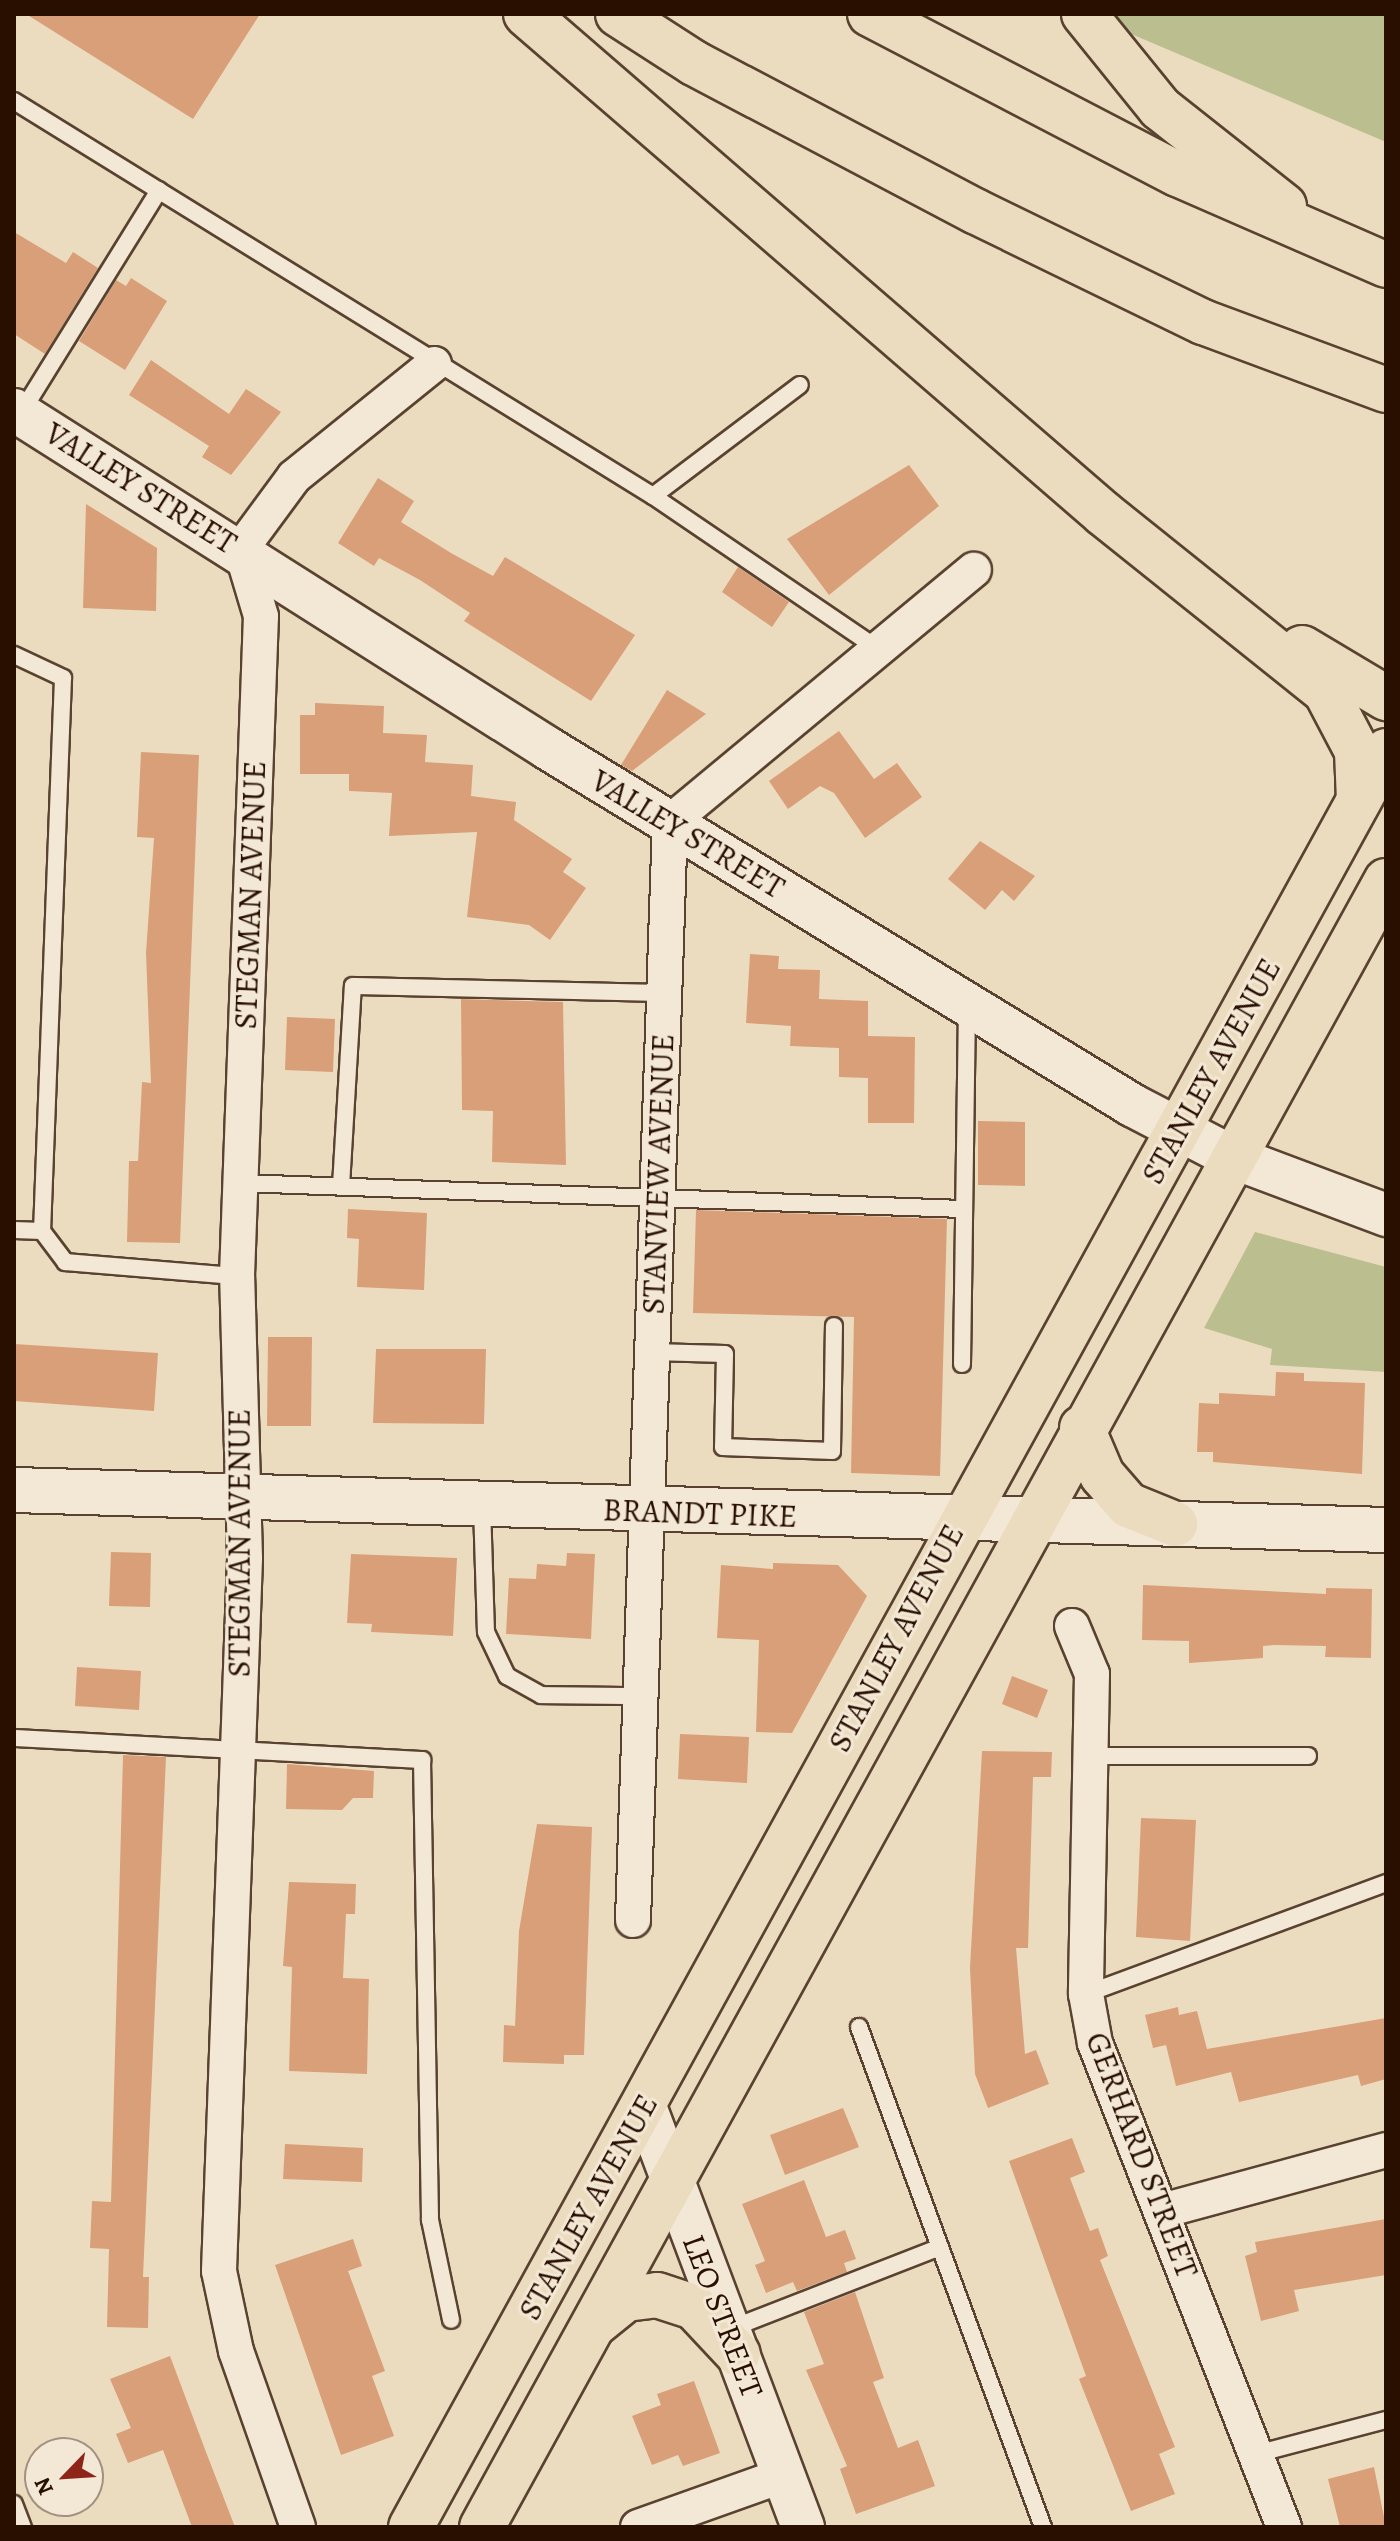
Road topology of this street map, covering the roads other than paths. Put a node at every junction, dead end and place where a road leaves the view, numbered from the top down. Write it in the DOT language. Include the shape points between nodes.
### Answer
graph roads {
  1 [pos="526,14"];
  2 [pos="618,14"];
  3 [pos="870,14"];
  4 [pos="1084,14"];
  5 [pos="14,101"];
  6 [pos="159,190"];
  7 [pos="1319,237"];
  8 [pos="1386,265"];
  9 [pos="434,364"];
  10 [pos="800,385"];
  11 [pos="1386,390"];
  12 [pos="17,412"];
  13 [pos="653,496"];
  14 [pos="241,549"];
  15 [pos="974,570"];
  16 [pos="1173,571"];
  17 [pos="875,647"];
  18 [pos="14,655"];
  19 [pos="1386,698"];
  20 [pos="1386,751"];
  21 [pos="1359,800"];
  22 [pos="670,822"];
  23 [pos="1386,881"];
  24 [pos="664,993"];
  25 [pos="967,1005"];
  26 [pos="1177,1130"];
  27 [pos="1232,1157"];
  28 [pos="240,1183"];
  29 [pos="341,1186"];
  30 [pos="657,1194"];
  31 [pos="964,1209"];
  32 [pos="1386,1215"];
  33 [pos="14,1230"];
  34 [pos="42,1231"];
  35 [pos="237,1276"];
  36 [pos="834,1326"];
  37 [pos="652,1352"];
  38 [pos="962,1364"];
  39 [pos="1082,1428"];
  40 [pos="14,1490"];
  41 [pos="239,1499"];
  42 [pos="482,1505"];
  43 [pos="647,1511"];
  44 [pos="959,1521"];
  45 [pos="1030,1522"];
  46 [pos="1175,1524"];
  47 [pos="1386,1530"];
  48 [pos="1072,1626"];
  49 [pos="641,1696"];
  50 [pos="14,1738"];
  51 [pos="238,1745"];
  52 [pos="1091,1756"];
  53 [pos="1308,1756"];
  54 [pos="1386,1883"];
  55 [pos="633,1920"];
  56 [pos="1086,1994"];
  57 [pos="859,2027"];
  58 [pos="644,2104"];
  59 [pos="1386,2150"];
  60 [pos="674,2181"];
  61 [pos="1162,2211"];
  62 [pos="940,2247"];
  63 [pos="451,2320"];
  64 [pos="595,2324"];
  65 [pos="733,2342"];
  66 [pos="1386,2420"];
  67 [pos="1256,2454"];
  68 [pos="784,2475"];
  69 [pos="14,2504"];
  70 [pos="23,2527"];
  71 [pos="298,2527"];
  72 [pos="411,2527"];
  73 [pos="482,2527"];
  74 [pos="638,2527"];
  75 [pos="803,2527"];
  76 [pos="1043,2527"];
  77 [pos="1284,2527"];
  1 -- 16 [label="main road"];
  2 -- 11 [label="main road" via="694,63 1018,232 1203,322"];
  3 -- 7 [label="main road" via="1178,174"];
  4 -- 7 [label="main road" via="1160,108"];
  5 -- 6 [label="lane"];
  6 -- 9 [label="lane"];
  6 -- 12 [label="lane"];
  7 -- 8 [label="main road"];
  9 -- 13 [label="lane"];
  9 -- 14 [label="street" via="294,477"];
  10 -- 13 [label="lane"];
  12 -- 14 [label="street, VALLEY STREET"];
  13 -- 17 [label="lane"];
  14 -- 22 [label="street, VALLEY STREET"];
  14 -- 28 [label="street, STEGMAN AVENUE" via="261,619"];
  15 -- 17 [label="street"];
  16 -- 19 [label="main road"];
  16 -- 21 [label="main road" via="1326,692 1357,751"];
  17 -- 22 [label="street"];
  18 -- 34 [label="lane" via="63,678"];
  20 -- 21 [label="main road, STANLEY AVENUE"];
  21 -- 26 [label="main road, STANLEY AVENUE"];
  22 -- 24 [label="street, STANVIEW AVENUE"];
  22 -- 25 [label="street, VALLEY STREET"];
  23 -- 27 [label="main road, STANLEY AVENUE"];
  24 -- 29 [label="lane" via="353,986"];
  24 -- 30 [label="street, STANVIEW AVENUE"];
  25 -- 26 [label="street, VALLEY STREET"];
  25 -- 31 [label="lane"];
  26 -- 27 [label="street, VALLEY STREET"];
  26 -- 44 [label="main road, STANLEY AVENUE"];
  27 -- 32 [label="street, VALLEY STREET"];
  27 -- 39 [label="main road, STANLEY AVENUE"];
  28 -- 29 [label="lane"];
  28 -- 35 [label="street, STEGMAN AVENUE"];
  29 -- 30 [label="lane"];
  30 -- 31 [label="lane"];
  30 -- 37 [label="street, STANVIEW AVENUE"];
  31 -- 38 [label="lane"];
  33 -- 34 [label="lane"];
  34 -- 35 [label="lane" via="65,1262"];
  35 -- 41 [label="street, STEGMAN AVENUE"];
  36 -- 37 [label="lane" via="832,1451 723,1447 725,1354"];
  37 -- 43 [label="street, STANVIEW AVENUE"];
  39 -- 45 [label="main road, STANLEY AVENUE"];
  39 -- 46 [label="main road" via="1102,1475 1128,1505"];
  40 -- 41 [label="main road, BRANDT PIKE"];
  41 -- 42 [label="main road, BRANDT PIKE"];
  41 -- 51 [label="street, STEGMAN AVENUE" via="245,1558"];
  42 -- 43 [label="main road, BRANDT PIKE"];
  42 -- 49 [label="lane" via="486,1632 507,1676 541,1695"];
  43 -- 44 [label="main road, BRANDT PIKE"];
  43 -- 49 [label="street, STANVIEW AVENUE"];
  44 -- 45 [label="main road, BRANDT PIKE"];
  44 -- 58 [label="main road, STANLEY AVENUE"];
  45 -- 46 [label="main road, BRANDT PIKE"];
  45 -- 60 [label="main road, STANLEY AVENUE"];
  46 -- 47 [label="main road, BRANDT PIKE"];
  48 -- 52 [label="street, GERHARD STREET" via="1092,1674"];
  49 -- 55 [label="street, STANVIEW AVENUE"];
  50 -- 51 [label="lane"];
  51 -- 63 [label="lane" via="422,1760 430,2220"];
  51 -- 71 [label="street, STEGMAN AVENUE" via="219,2271 236,2351"];
  52 -- 53 [label="lane"];
  52 -- 56 [label="street, GERHARD STREET"];
  54 -- 56 [label="lane"];
  56 -- 61 [label="street, GERHARD STREET" via="1095,2043"];
  57 -- 62 [label="lane"];
  58 -- 60 [label="street, LEO STREET"];
  58 -- 72 [label="main road, STANLEY AVENUE"];
  59 -- 61 [label="street"];
  60 -- 64 [label="main road, STANLEY AVENUE"];
  60 -- 65 [label="street, LEO STREET"];
  61 -- 67 [label="street, GERHARD STREET"];
  62 -- 65 [label="lane"];
  62 -- 76 [label="lane"];
  64 -- 65 [label="main road" via="626,2299 657,2295 694,2307"];
  64 -- 73 [label="main road, STANLEY AVENUE"];
  65 -- 68 [label="street, LEO STREET"];
  66 -- 67 [label="lane"];
  67 -- 77 [label="street, GERHARD STREET"];
  68 -- 74 [label="street"];
  68 -- 75 [label="street, LEO STREET"];
  69 -- 70 [label="lane"];
}
